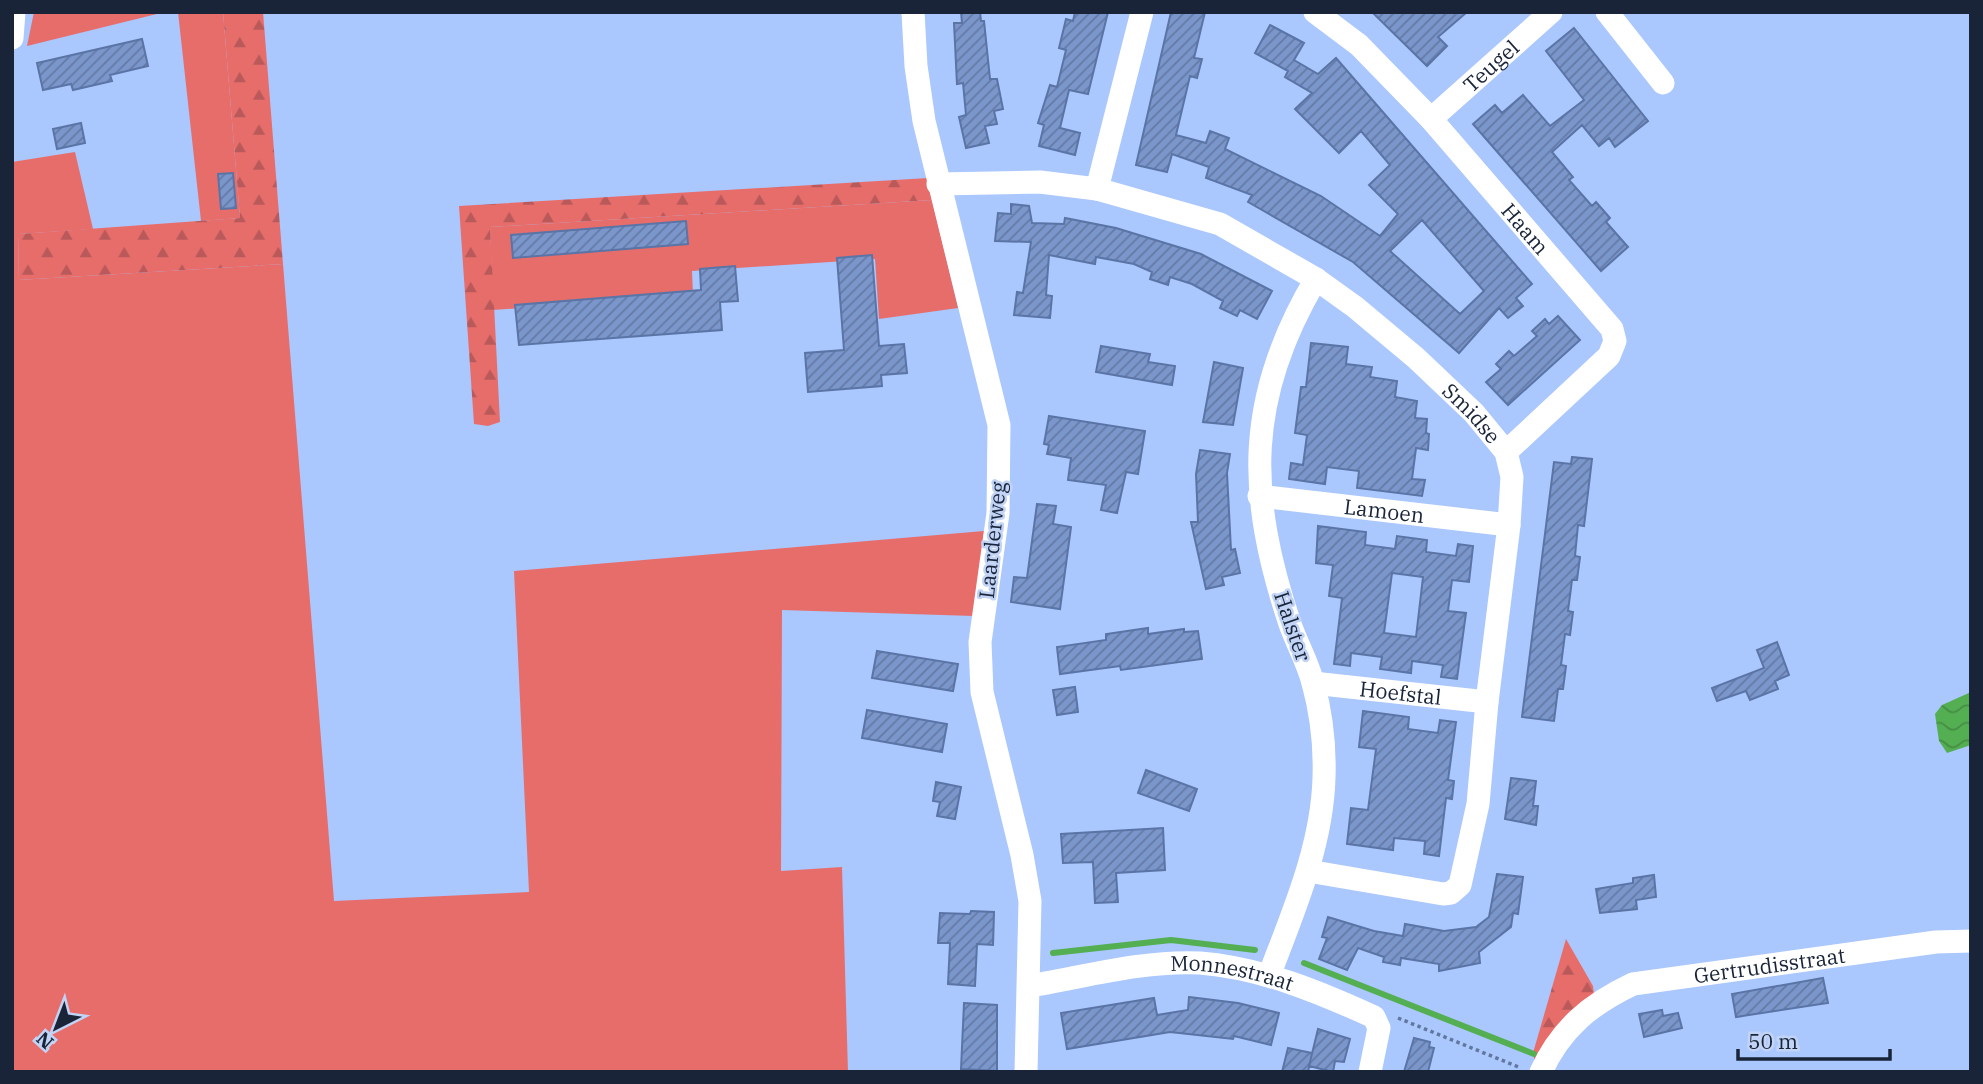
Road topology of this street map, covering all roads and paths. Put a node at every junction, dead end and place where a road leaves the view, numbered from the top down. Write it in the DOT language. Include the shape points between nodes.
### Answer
graph roads {
  1 [pos="14,12"];
  2 [pos="913,12"];
  3 [pos="1142,12"];
  4 [pos="1316,12"];
  5 [pos="1551,12"];
  6 [pos="1607,12"];
  7 [pos="12,38"];
  8 [pos="1663,83"];
  9 [pos="1431,119"];
  10 [pos="938,184"];
  11 [pos="1097,189"];
  12 [pos="1316,279"];
  13 [pos="1506,452"];
  14 [pos="1259,496"];
  15 [pos="1509,525"];
  16 [pos="1313,683"];
  17 [pos="1487,702"];
  18 [pos="1308,871"];
  19 [pos="1971,941"];
  20 [pos="1269,976"];
  21 [pos="1029,986"];
  22 [pos="1374,1017"];
  23 [pos="1026,1072"];
  24 [pos="1370,1072"];
  25 [pos="1529,1072"];
  26 [pos="1541,1072"];
  1 -- 7 [label="street"];
  2 -- 10 [label="street, Laarderweg" via="916,66"];
  3 -- 11 [label="street"];
  4 -- 9 [label="street, Haam" via="1359,45"];
  5 -- 9 [label="street, Teugel"];
  6 -- 8 [label="street"];
  9 -- 13 [label="street, Haam" via="1612,329 1615,341 1609,356"];
  10 -- 11 [label="street, Smidse" via="1040,182"];
  10 -- 21 [label="street, Laarderweg" via="999,425 998,513 980,642 982,680 1030,901"];
  11 -- 12 [label="street, Smidse" via="1220,224"];
  12 -- 13 [label="street, Smidse" via="1416,358"];
  12 -- 14 [label="street, Halster" via="1275,361 1264,408"];
  13 -- 15 [label="street, Smidse" via="1512,477"];
  14 -- 15 [label="street, Lamoen"];
  14 -- 16 [label="street, Halster" via="1278,586"];
  15 -- 17 [label="street, Smidse"];
  16 -- 17 [label="street, Hoefstal"];
  16 -- 18 [label="street, Halster" via="1324,778"];
  17 -- 18 [label="street, Smidse" via="1478,804 1460,885 1443,894"];
  18 -- 20 [label="street, Halster"];
  19 -- 26 [label="street, Gertrudisstraat" via="1633,984 1577,1018"];
  20 -- 21 [label="street, Monnestraat" via="1198,963 1148,966"];
  20 -- 22 [label="street, Monnestraat"];
  21 -- 23 [label="street, Laarderweg"];
  22 -- 24 [label="street" via="1379,1028"];
  22 -- 25 [label="path" via="1383,1012"];
}
